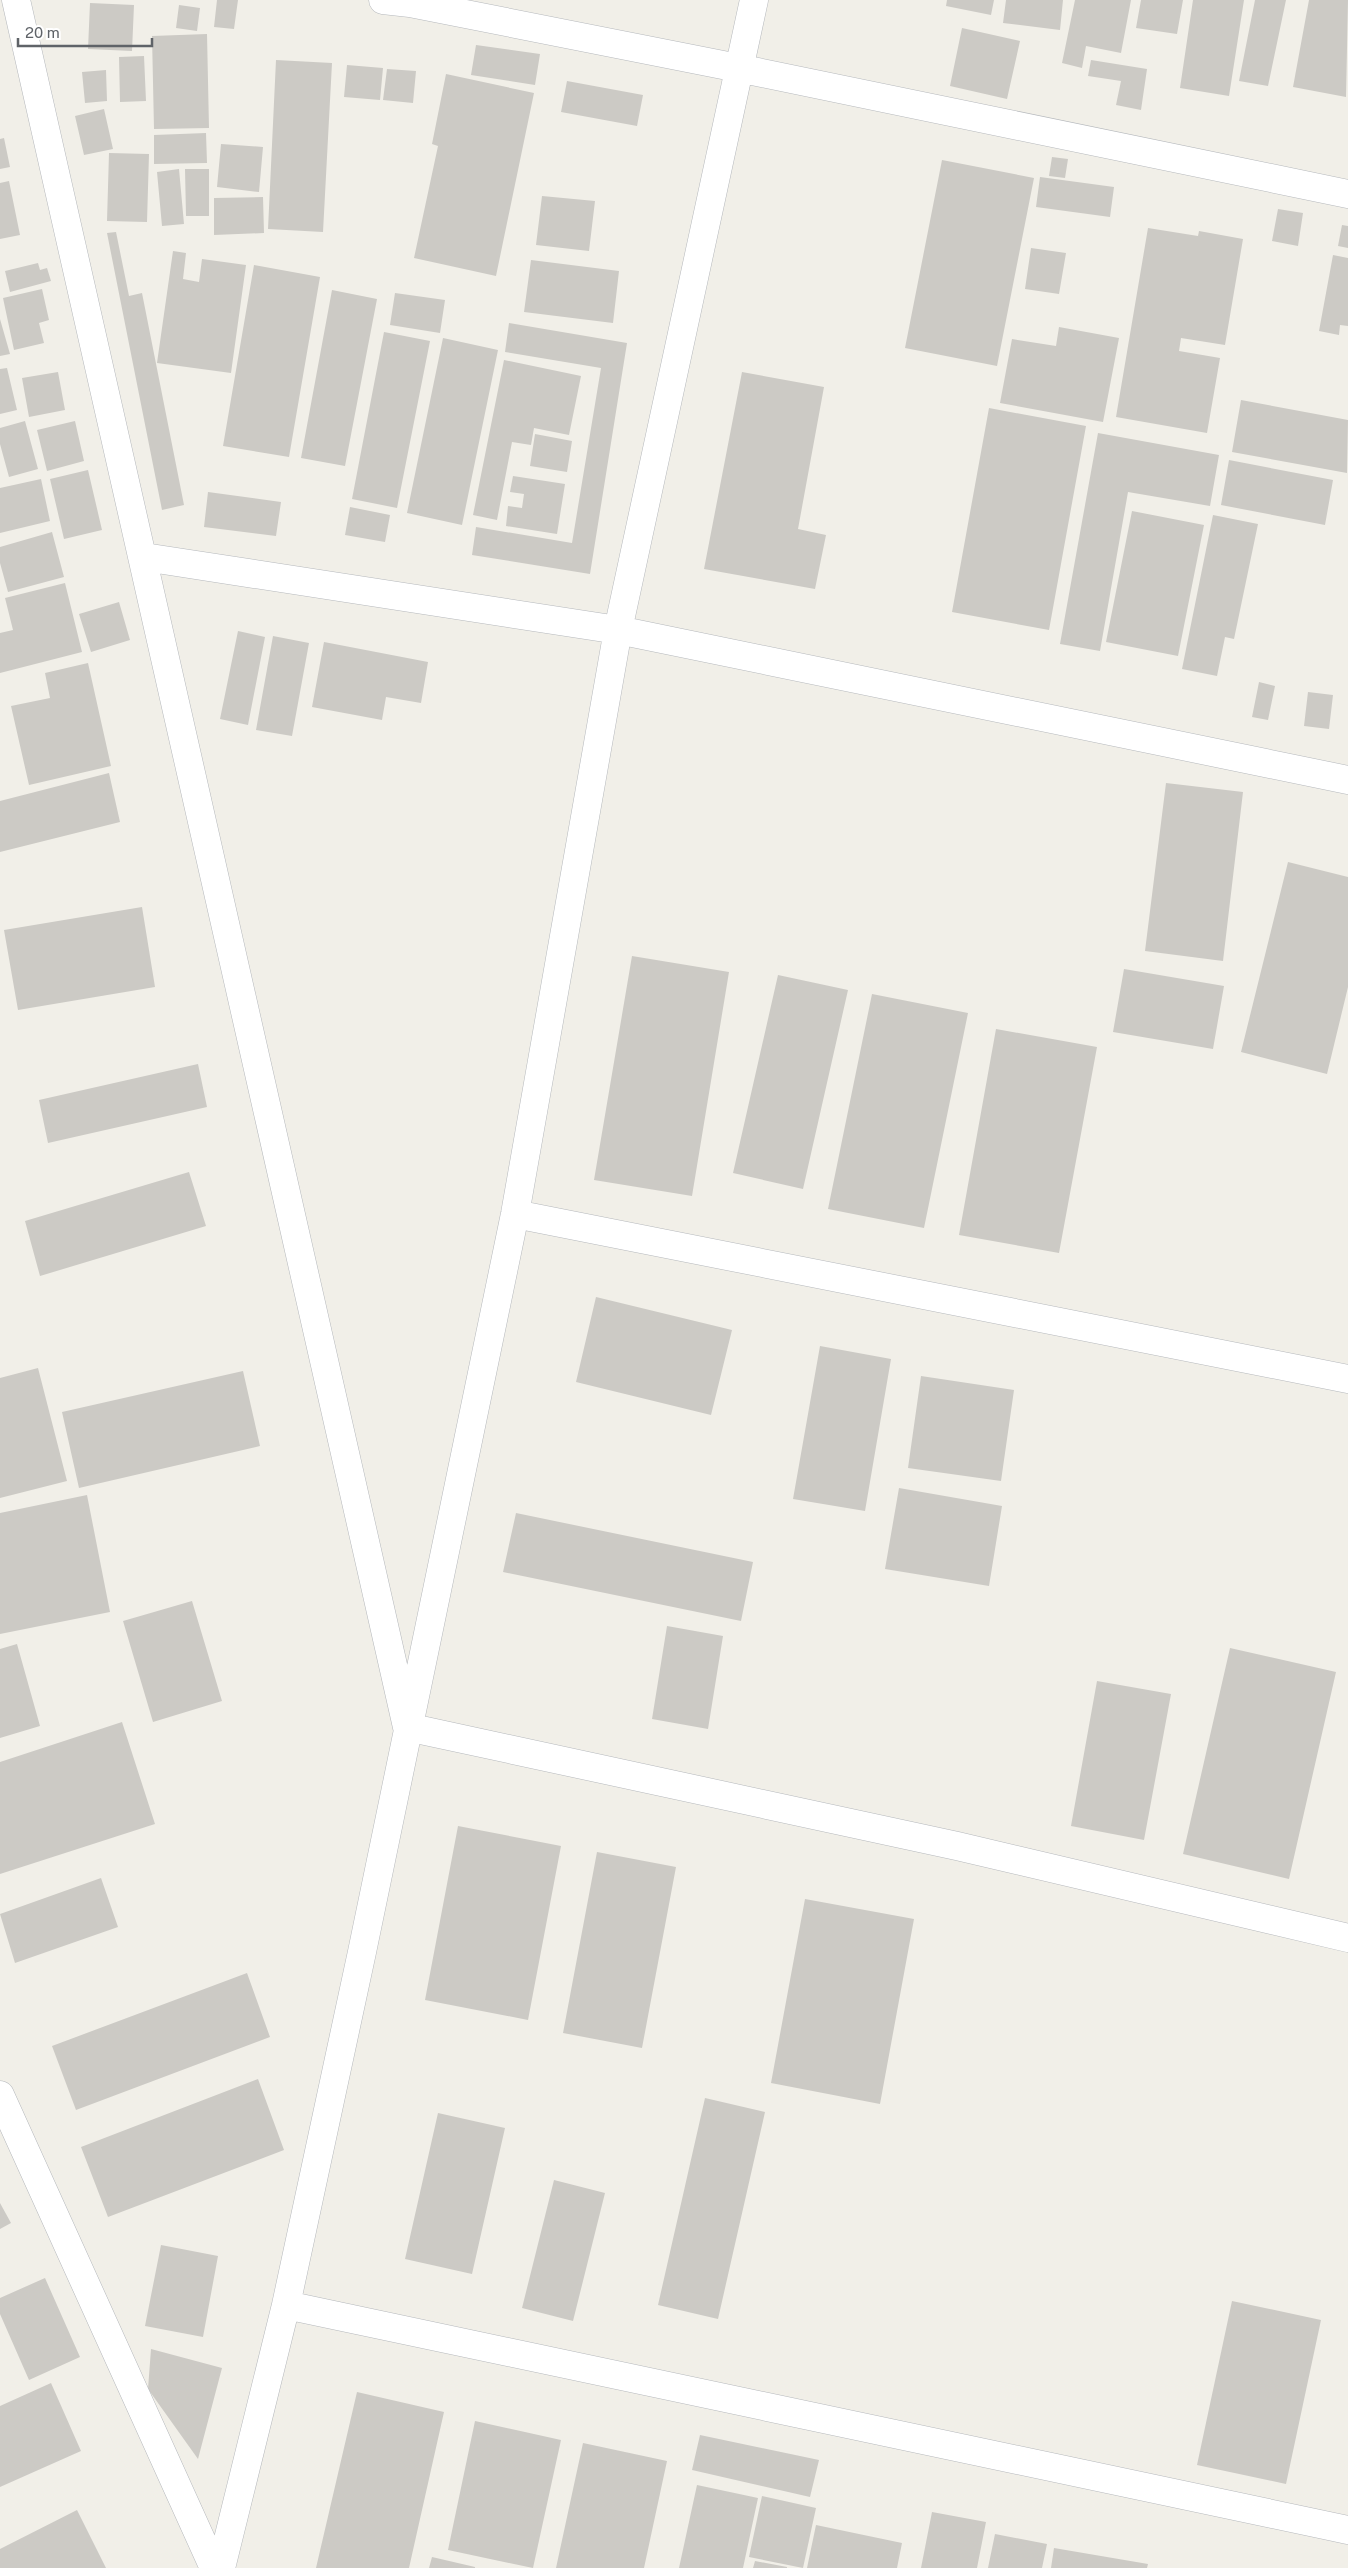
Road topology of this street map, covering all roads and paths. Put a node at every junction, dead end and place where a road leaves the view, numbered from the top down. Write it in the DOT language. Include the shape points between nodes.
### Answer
graph roads {
  1 [pos="16,0"];
  2 [pos="384,0"];
  3 [pos="754,0"];
  4 [pos="738,68"];
  5 [pos="1348,194"];
  6 [pos="144,557"];
  7 [pos="618,630"];
  8 [pos="1348,780"];
  9 [pos="515,1214"];
  10 [pos="1348,1379"];
  11 [pos="407,1727"];
  12 [pos="1348,1938"];
  13 [pos="0,2095"];
  14 [pos="286,2305"];
  15 [pos="1348,2530"];
  16 [pos="214,2568"];
  17 [pos="221,2568"];
  1 -- 6 [label="street"];
  2 -- 4 [label="street"];
  3 -- 4 [label="street"];
  4 -- 5 [label="street"];
  4 -- 7 [label="street"];
  6 -- 7 [label="street"];
  6 -- 11 [label="street"];
  7 -- 8 [label="street"];
  7 -- 9 [label="street"];
  9 -- 10 [label="street"];
  9 -- 11 [label="street"];
  11 -- 12 [label="street" via="956,1846"];
  11 -- 14 [label="street"];
  13 -- 16 [label="street"];
  14 -- 15 [label="street"];
  14 -- 17 [label="street"];
}
